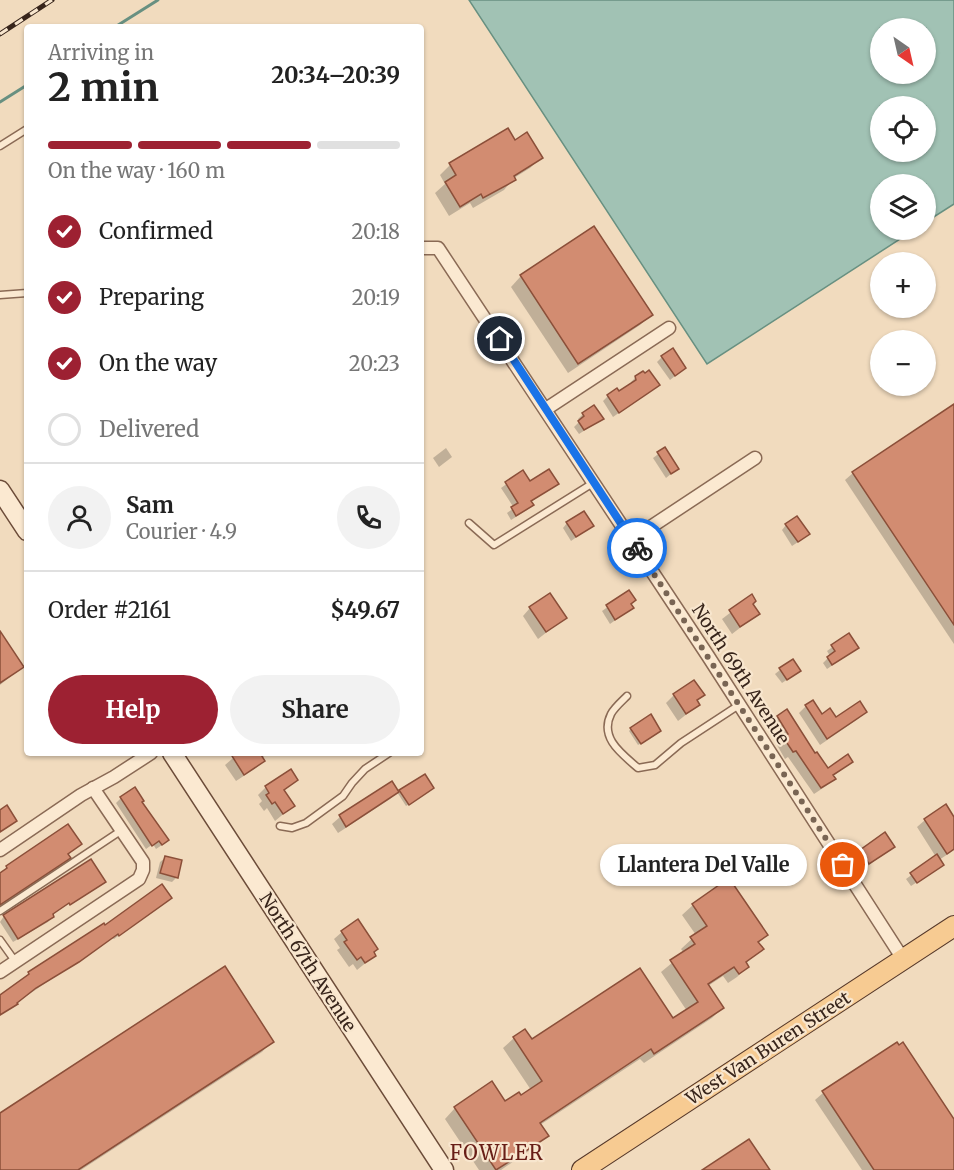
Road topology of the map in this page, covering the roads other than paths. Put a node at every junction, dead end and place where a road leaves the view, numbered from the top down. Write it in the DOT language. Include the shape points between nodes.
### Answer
graph roads {
  1 [pos="24,131"];
  2 [pos="0,146"];
  3 [pos="424,248"];
  4 [pos="24,293"];
  5 [pos="0,295"];
  6 [pos="669,328"];
  7 [pos="546,409"];
  8 [pos="755,458"];
  9 [pos="594,482"];
  10 [pos="0,490"];
  11 [pos="469,523"];
  12 [pos="24,526"];
  13 [pos="631,540"];
  14 [pos="627,696"];
  15 [pos="740,705"];
  16 [pos="146,756"];
  17 [pos="174,756"];
  18 [pos="384,756"];
  19 [pos="93,788"];
  20 [pos="280,826"];
  21 [pos="122,830"];
  22 [pos="0,850"];
  23 [pos="0,911"];
  24 [pos="954,926"];
  25 [pos="0,940"];
  26 [pos="903,959"];
  27 [pos="15,962"];
  28 [pos="0,972"];
  29 [pos="444,1170"];
  30 [pos="582,1170"];
  1 -- 2 [label="lane"];
  3 -- 7 [label="street, North 69th Avenue" via="438,248"];
  4 -- 5 [label="lane"];
  6 -- 7 [label="street"];
  7 -- 9 [label="street, North 69th Avenue"];
  8 -- 13 [label="street"];
  9 -- 11 [label="lane" via="494,545"];
  9 -- 13 [label="street, North 69th Avenue"];
  10 -- 12 [label="main road"];
  13 -- 15 [label="street, North 69th Avenue"];
  14 -- 15 [label="lane" via="611,713 607,731 614,746 638,768 655,765"];
  15 -- 26 [label="street, North 69th Avenue"];
  16 -- 19 [label="street"];
  17 -- 29 [label="main road, North 67th Avenue"];
  18 -- 20 [label="lane" via="365,769 344,796 306,823 292,828"];
  19 -- 21 [label="street"];
  19 -- 22 [label="street"];
  21 -- 23 [label="lane"];
  21 -- 27 [label="street" via="142,862 140,879"];
  24 -- 26 [label="main road, West Van Buren Street"];
  25 -- 27 [label="lane"];
  26 -- 30 [label="main road, West Van Buren Street"];
  27 -- 28 [label="street"];
}
